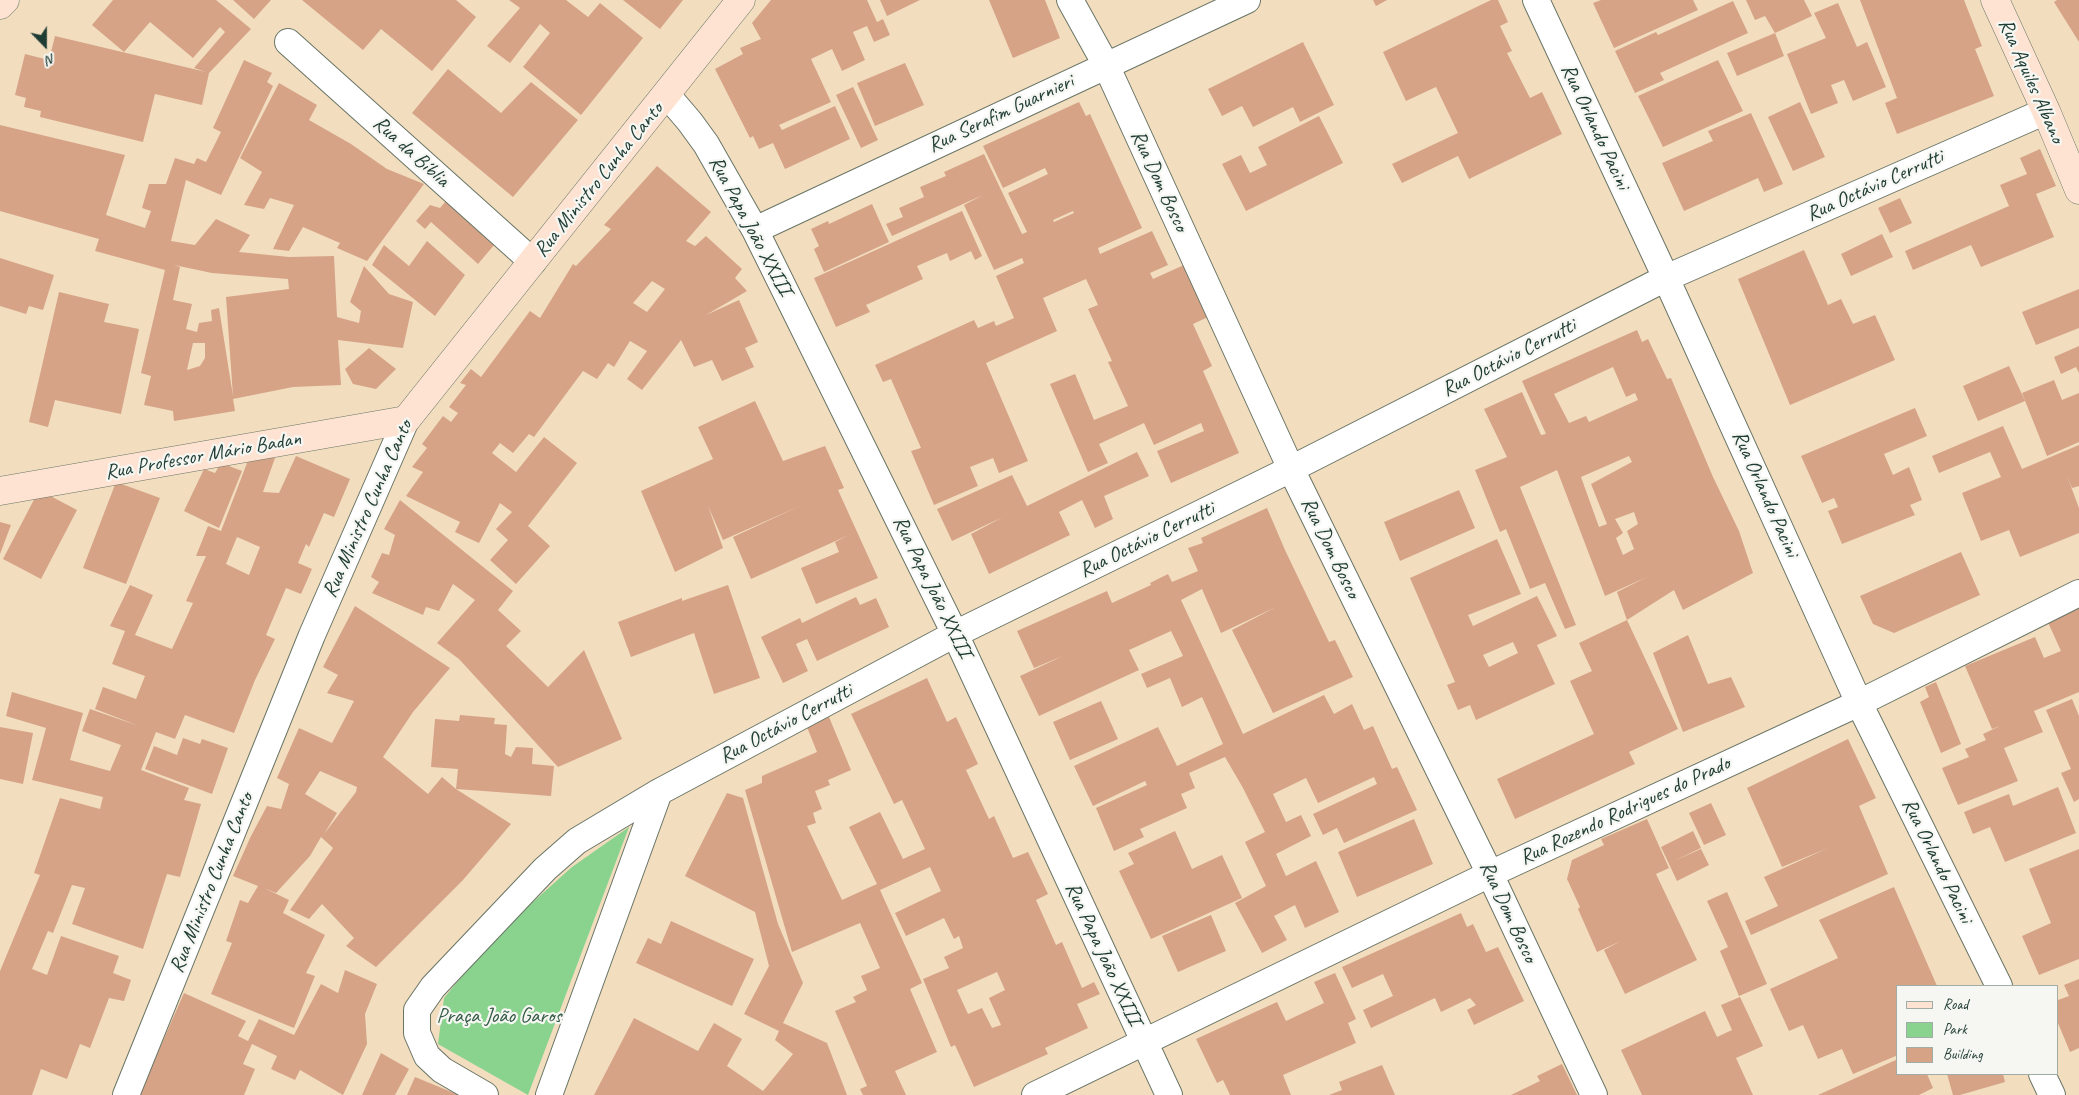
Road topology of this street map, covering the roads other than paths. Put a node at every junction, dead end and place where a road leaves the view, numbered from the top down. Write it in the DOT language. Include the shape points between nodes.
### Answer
graph roads {
  1 [pos="5,0"];
  2 [pos="741,0"];
  3 [pos="1070,0"];
  4 [pos="1247,0"];
  5 [pos="1536,0"];
  6 [pos="1995,0"];
  7 [pos="0,5"];
  8 [pos="288,42"];
  9 [pos="1106,65"];
  10 [pos="667,95"];
  11 [pos="2046,112"];
  12 [pos="2079,190"];
  13 [pos="755,230"];
  14 [pos="533,262"];
  15 [pos="1666,278"];
  16 [pos="406,420"];
  17 [pos="1291,469"];
  18 [pos="0,491"];
  19 [pos="2079,592"];
  20 [pos="956,634"];
  21 [pos="1859,703"];
  22 [pos="659,792"];
  23 [pos="1490,874"];
  24 [pos="1999,985"];
  25 [pos="1144,1042"];
  26 [pos="2042,1075"];
  27 [pos="126,1095"];
  28 [pos="485,1095"];
  29 [pos="549,1095"];
  30 [pos="1035,1095"];
  31 [pos="1169,1095"];
  32 [pos="1594,1095"];
  33 [pos="2052,1095"];
  1 -- 7 [label="street"];
  2 -- 10 [label="street, Rua Ministro Cunha Canto"];
  3 -- 9 [label="street, Rua Dom Bosco"];
  4 -- 9 [label="street, Rua Serafim Guarnieri"];
  5 -- 15 [label="street, Rua Orlando Pacini"];
  6 -- 11 [label="street, Rua Aquiles Albano"];
  8 -- 14 [label="street, Rua da Bíblia"];
  9 -- 13 [label="street, Rua Serafim Guarnieri"];
  9 -- 17 [label="street, Rua Dom Bosco"];
  10 -- 13 [label="street, Rua Papa João XXIII" via="706,144"];
  10 -- 14 [label="street, Rua Ministro Cunha Canto"];
  11 -- 12 [label="street, Rua Aquiles Albano"];
  11 -- 15 [label="street, Rua Octávio Cerrutti"];
  13 -- 20 [label="street, Rua Papa João XXIII"];
  14 -- 16 [label="street, Rua Ministro Cunha Canto"];
  15 -- 17 [label="street, Rua Octávio Cerrutti"];
  15 -- 21 [label="street, Rua Orlando Pacini"];
  16 -- 18 [label="street, Rua Professor Mário Badan"];
  16 -- 27 [label="street, Rua Ministro Cunha Canto" via="312,634"];
  17 -- 20 [label="street, Rua Octávio Cerrutti"];
  17 -- 23 [label="street, Rua Dom Bosco"];
  19 -- 21 [label="street, Rua Rozendo Rodrigues do Prado"];
  20 -- 22 [label="street, Rua Octávio Cerrutti"];
  20 -- 25 [label="street, Rua Papa João XXIII"];
  21 -- 23 [label="street, Rua Rozendo Rodrigues do Prado"];
  21 -- 24 [label="street, Rua Orlando Pacini"];
  22 -- 28 [label="street, Rua Octávio Cerrutti" via="577,841 545,869 433,987 417,1010 417,1033 426,1056 442,1070"];
  22 -- 29 [label="street"];
  23 -- 25 [label="street, Rua Rozendo Rodrigues do Prado"];
  23 -- 32 [label="street, Rua Dom Bosco"];
  25 -- 30 [label="street, Rua Rozendo Rodrigues do Prado"];
  25 -- 31 [label="street, Rua Papa João XXIII"];
  26 -- 33 [label="street"];
}
